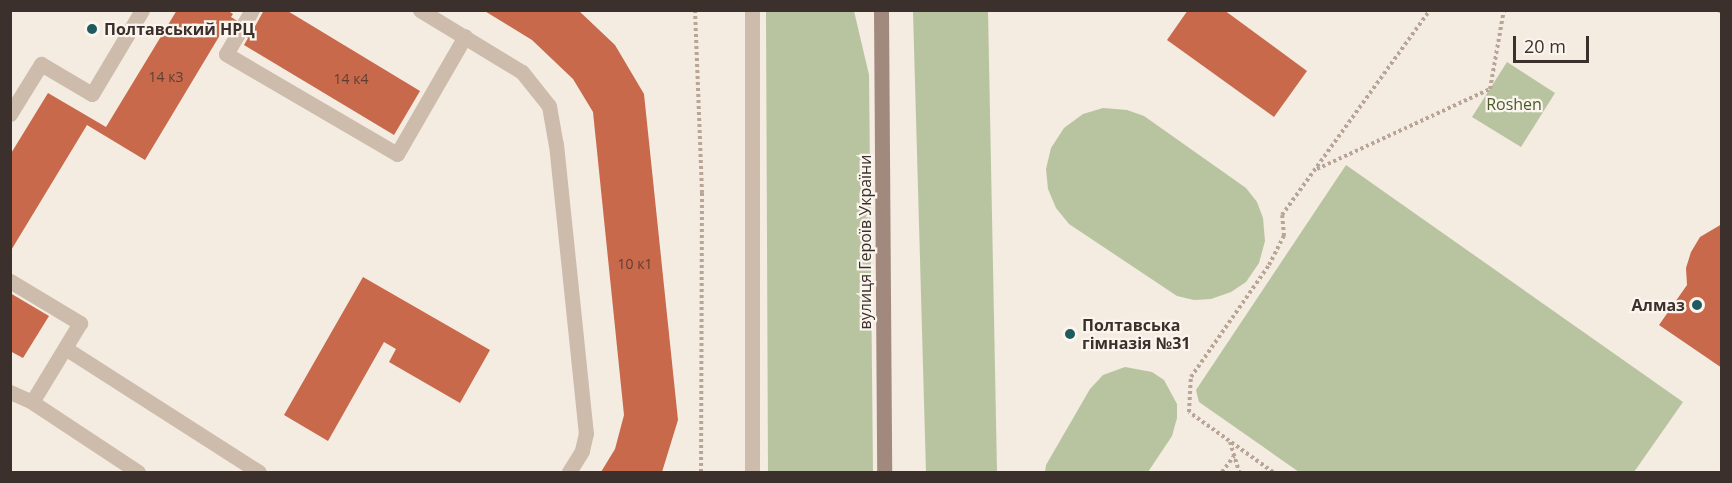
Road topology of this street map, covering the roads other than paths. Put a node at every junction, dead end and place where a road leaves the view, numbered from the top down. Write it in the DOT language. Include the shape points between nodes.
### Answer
graph roads {
  1 [pos="142,10"];
  2 [pos="252,10"];
  3 [pos="420,10"];
  4 [pos="752,10"];
  5 [pos="872,10"];
  6 [pos="881,10"];
  7 [pos="465,36"];
  8 [pos="882,46"];
  9 [pos="10,114"];
  10 [pos="10,281"];
  11 [pos="65,348"];
  12 [pos="10,392"];
  13 [pos="32,402"];
  14 [pos="138,472"];
  15 [pos="259,472"];
  16 [pos="569,472"];
  17 [pos="752,472"];
  18 [pos="884,472"];
  1 -- 9 [label="street" via="92,94 41,64"];
  2 -- 7 [label="street" via="226,54 397,154"];
  3 -- 7 [label="street"];
  4 -- 17 [label="street"];
  5 -- 8 [label="main road"];
  6 -- 8 [label="main road, вулиця Героїв України"];
  7 -- 16 [label="street" via="522,72 549,106 586,432 582,451"];
  8 -- 18 [label="main road, вулиця Героїв України"];
  10 -- 11 [label="street" via="80,323"];
  11 -- 13 [label="street"];
  11 -- 15 [label="street"];
  12 -- 13 [label="street"];
  13 -- 14 [label="street"];
}
